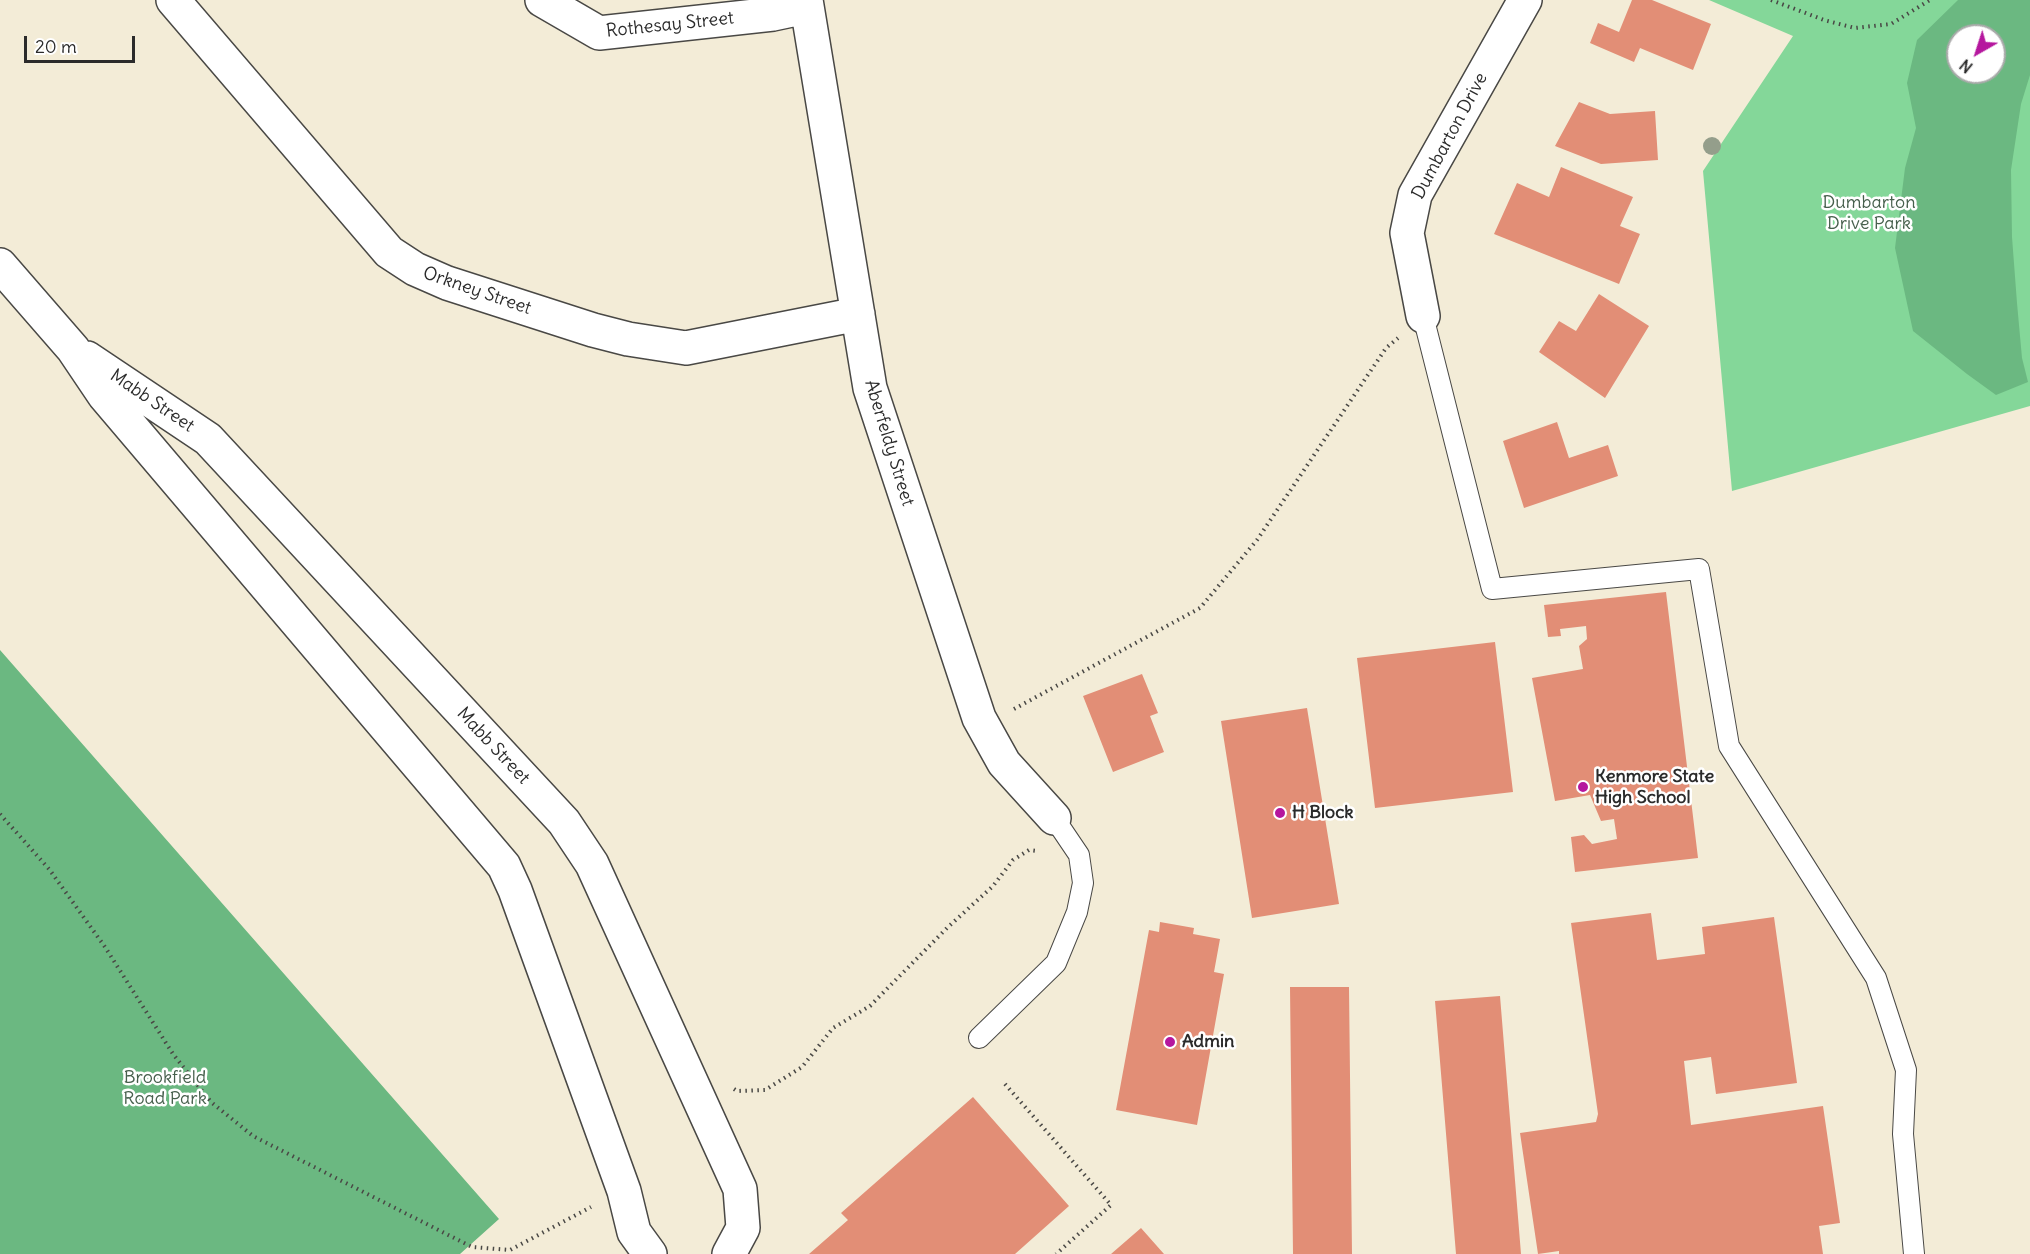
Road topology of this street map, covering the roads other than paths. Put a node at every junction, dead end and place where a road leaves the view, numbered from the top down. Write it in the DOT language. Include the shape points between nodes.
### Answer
graph roads {
  1 [pos="173,0"];
  2 [pos="542,0"];
  3 [pos="1525,0"];
  4 [pos="806,3"];
  5 [pos="0,265"];
  6 [pos="858,314"];
  7 [pos="1424,316"];
  8 [pos="73,349"];
  9 [pos="1054,818"];
  10 [pos="979,1038"];
  11 [pos="650,1254"];
  12 [pos="729,1254"];
  13 [pos="1914,1254"];
  1 -- 6 [label="street, Orkney Street" via="389,252 447,284 593,330 686,348"];
  2 -- 4 [label="street, Rothesay Street" via="599,33 773,14"];
  3 -- 7 [label="street, Dumbarton Drive" via="1415,195 1407,233"];
  4 -- 6 [label="street, Aberfeldy Street"];
  5 -- 8 [label="street, Mabb Street"];
  6 -- 9 [label="street, Aberfeldy Street" via="870,388 979,718 1004,763"];
  7 -- 13 [label="lane" via="1492,588 1699,569 1729,746 1876,978 1906,1070 1903,1134"];
  8 -- 11 [label="street, Mabb Street" via="104,395 504,866 624,1191 634,1232"];
  8 -- 12 [label="street, Mabb Street" via="208,439 564,822 592,864 740,1189 743,1228"];
  9 -- 10 [label="lane" via="1079,855 1083,883 1077,912 1056,963"];
}
